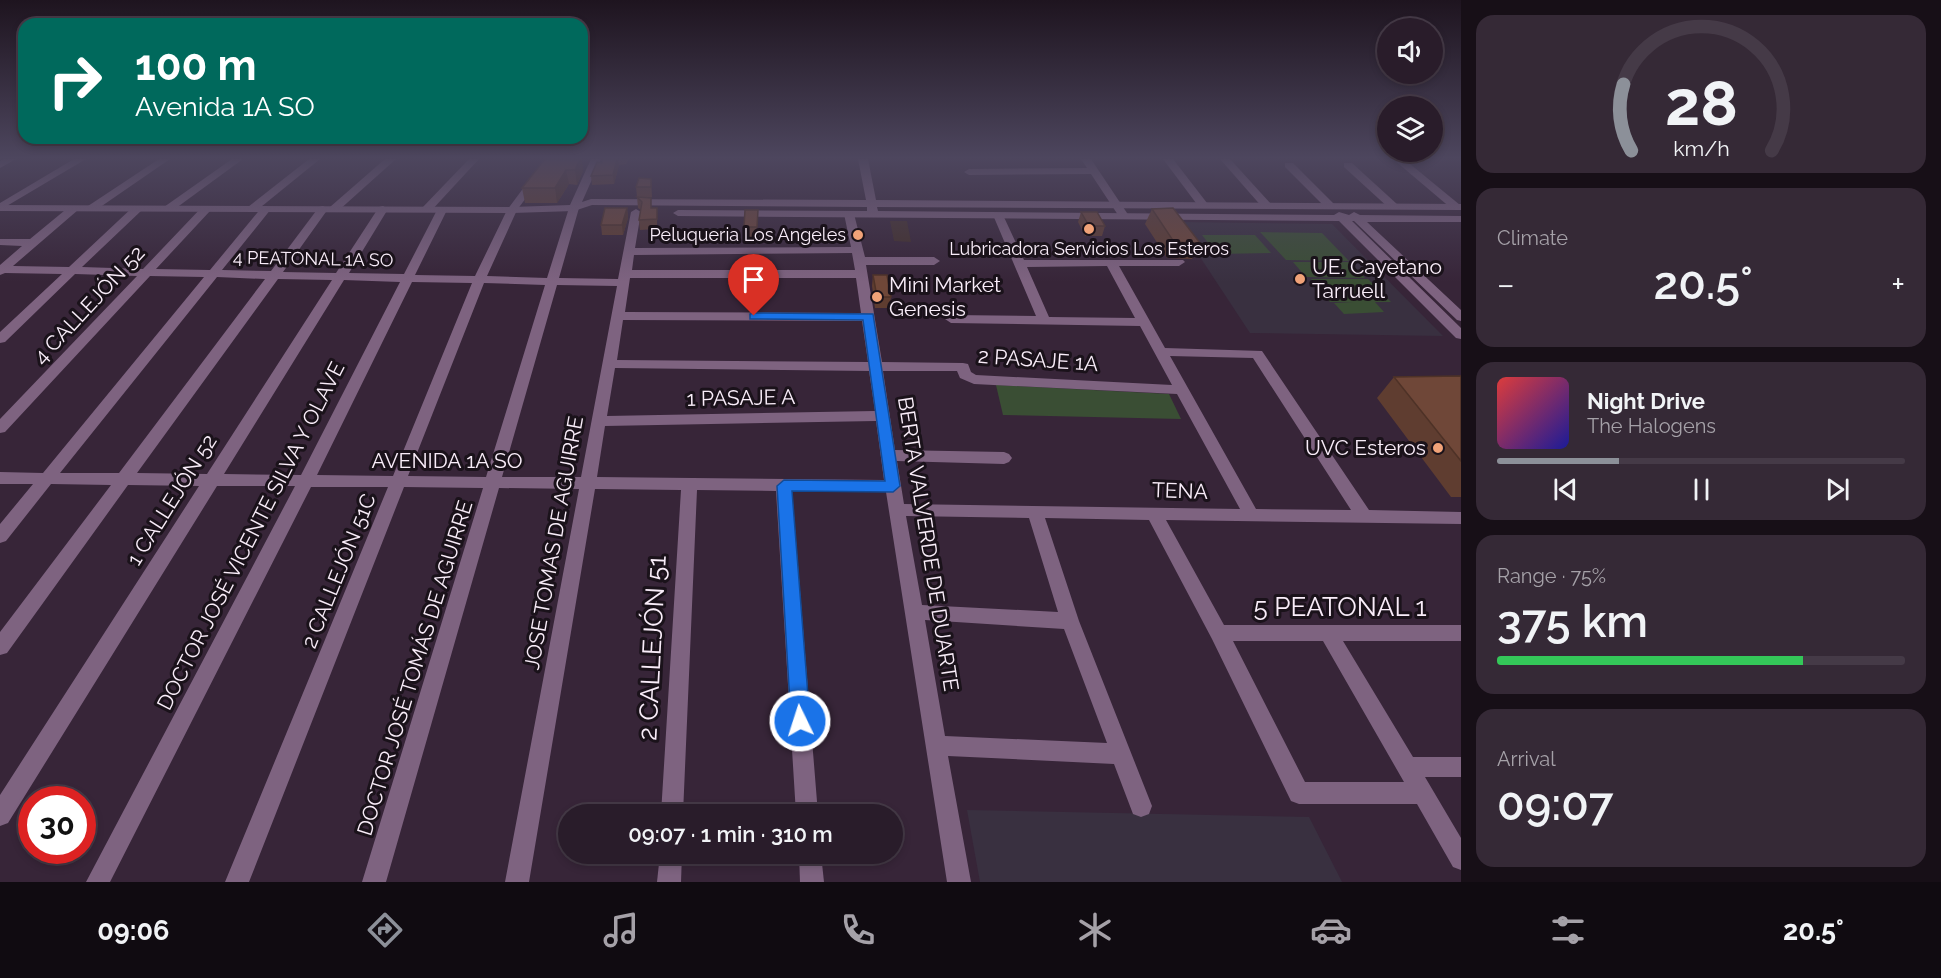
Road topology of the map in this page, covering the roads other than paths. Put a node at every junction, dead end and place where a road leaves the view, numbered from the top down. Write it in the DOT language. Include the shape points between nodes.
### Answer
graph roads {
  1 [pos="104,200"];
  2 [pos="180,200"];
  3 [pos="269,200"];
  4 [pos="340,200"];
  5 [pos="442,200"];
  6 [pos="519,200"];
  7 [pos="578,200"];
  8 [pos="871,200"];
  9 [pos="1113,200"];
  10 [pos="1199,200"];
  11 [pos="1262,200"];
  12 [pos="1324,200"];
  13 [pos="1387,200"];
  14 [pos="1116,205"];
  15 [pos="1203,205"];
  16 [pos="1267,206"];
  17 [pos="1330,206"];
  18 [pos="0,207"];
  19 [pos="1394,207"];
  20 [pos="1459,207"];
  21 [pos="74,208"];
  22 [pos="92,208"];
  23 [pos="138,208"];
  24 [pos="574,208"];
  25 [pos="168,209"];
  26 [pos="206,209"];
  27 [pos="259,209"];
  28 [pos="329,209"];
  29 [pos="873,209"];
  30 [pos="383,210"];
  31 [pos="434,210"];
  32 [pos="512,210"];
  33 [pos="636,212"];
  34 [pos="1344,212"];
  35 [pos="849,214"];
  36 [pos="998,215"];
  37 [pos="1124,216"];
  38 [pos="1357,217"];
  39 [pos="1461,219"];
  40 [pos="5,242"];
  41 [pos="34,243"];
  42 [pos="0,251"];
  43 [pos="629,252"];
  44 [pos="934,261"];
  45 [pos="860,262"];
  46 [pos="1179,262"];
  47 [pos="1111,263"];
  48 [pos="1019,264"];
  49 [pos="1,270"];
  50 [pos="70,272"];
  51 [pos="145,274"];
  52 [pos="214,275"];
  53 [pos="274,276"];
  54 [pos="340,278"];
  55 [pos="407,279"];
  56 [pos="624,279"];
  57 [pos="479,281"];
  58 [pos="553,282"];
  59 [pos="1459,312"];
  60 [pos="618,316"];
  61 [pos="868,317"];
  62 [pos="951,319"];
  63 [pos="1044,321"];
  64 [pos="1144,322"];
  65 [pos="1461,334"];
  66 [pos="0,339"];
  67 [pos="1160,351"];
  68 [pos="609,364"];
  69 [pos="875,365"];
  70 [pos="1182,390"];
  71 [pos="883,416"];
  72 [pos="599,421"];
  73 [pos="0,428"];
  74 [pos="889,455"];
  75 [pos="1004,458"];
  76 [pos="0,478"];
  77 [pos="48,478"];
  78 [pos="124,479"];
  79 [pos="212,480"];
  80 [pos="306,481"];
  81 [pos="400,482"];
  82 [pos="494,482"];
  83 [pos="588,484"];
  84 [pos="688,485"];
  85 [pos="784,486"];
  86 [pos="893,486"];
  87 [pos="898,510"];
  88 [pos="1035,512"];
  89 [pos="1154,513"];
  90 [pos="1252,516"];
  91 [pos="1364,516"];
  92 [pos="1461,518"];
  93 [pos="0,536"];
  94 [pos="914,612"];
  95 [pos="1070,621"];
  96 [pos="1328,632"];
  97 [pos="1218,633"];
  98 [pos="1461,633"];
  99 [pos="0,647"];
  100 [pos="938,746"];
  101 [pos="1121,754"];
  102 [pos="1407,766"];
  103 [pos="1461,767"];
  104 [pos="1422,793"];
  105 [pos="672,804"];
  106 [pos="806,804"];
  107 [pos="1141,806"];
  108 [pos="0,815"];
  109 [pos="1461,859"];
  110 [pos="670,864"];
  111 [pos="811,864"];
  112 [pos="98,882"];
  113 [pos="237,882"];
  114 [pos="374,882"];
  115 [pos="517,882"];
  116 [pos="669,882"];
  117 [pos="812,882"];
  118 [pos="959,882"];
  1 -- 22 [label="street"];
  2 -- 25 [label="street"];
  3 -- 27 [label="street"];
  4 -- 28 [label="street"];
  5 -- 31 [label="street, DOCTOR JOSÉ VICENTE SILVA Y OLAVE"];
  6 -- 32 [label="street, 2 CALLEJÓN 51C"];
  7 -- 24 [label="street, DOCTOR JOSÉ TOMÁS DE AGUIRRE"];
  8 -- 29 [label="street"];
  9 -- 14 [label="street"];
  10 -- 15 [label="street"];
  11 -- 16 [label="street"];
  12 -- 17 [label="street"];
  13 -- 19 [label="street"];
  14 -- 15 [label="street"];
  14 -- 29 [label="street"];
  14 -- 37 [label="street"];
  15 -- 16 [label="street"];
  16 -- 17 [label="street"];
  17 -- 34 [label="street"];
  18 -- 21 [label="street"];
  19 -- 20 [label="street"];
  19 -- 34 [label="street"];
  21 -- 22 [label="street"];
  21 -- 41 [label="street"];
  22 -- 23 [label="street"];
  23 -- 25 [label="street"];
  23 -- 50 [label="street"];
  24 -- 29 [label="street" via="591,202"];
  24 -- 32 [label="street"];
  24 -- 33 [label="street" via="588,212"];
  24 -- 58 [label="street, DOCTOR JOSÉ TOMÁS DE AGUIRRE"];
  25 -- 26 [label="street"];
  26 -- 27 [label="street"];
  26 -- 51 [label="street, 4 CALLEJÓN 52"];
  27 -- 28 [label="street"];
  27 -- 52 [label="street"];
  28 -- 30 [label="street"];
  28 -- 53 [label="street"];
  29 -- 35 [label="street"];
  29 -- 36 [label="street"];
  30 -- 31 [label="street"];
  30 -- 54 [label="street, 1 CALLEJÓN 52"];
  31 -- 32 [label="street"];
  31 -- 55 [label="street, DOCTOR JOSÉ VICENTE SILVA Y OLAVE"];
  32 -- 57 [label="street, 2 CALLEJÓN 51C"];
  33 -- 35 [label="street"];
  33 -- 43 [label="street, JOSE TOMAS DE AGUIRRE"];
  34 -- 37 [label="street"];
  34 -- 38 [label="street"];
  34 -- 65 [label="street"];
  35 -- 45 [label="street, BERTA VALVERDE DE DUARTE"];
  36 -- 37 [label="street"];
  36 -- 48 [label="street"];
  38 -- 39 [label="street"];
  38 -- 59 [label="street"];
  40 -- 41 [label="street"];
  40 -- 42 [label="street"];
  41 -- 49 [label="street"];
  43 -- 45 [label="street"];
  43 -- 56 [label="street, JOSE TOMAS DE AGUIRRE"];
  44 -- 45 [label="street"];
  45 -- 56 [label="street, 4 PEATONAL 1A SO"];
  45 -- 61 [label="street, BERTA VALVERDE DE DUARTE"];
  46 -- 47 [label="street"];
  47 -- 48 [label="street"];
  47 -- 64 [label="street"];
  48 -- 63 [label="street"];
  49 -- 50 [label="street, 4 PEATONAL 1A SO"];
  50 -- 51 [label="street, 4 PEATONAL 1A SO"];
  50 -- 66 [label="street"];
  51 -- 52 [label="street, 4 PEATONAL 1A SO"];
  51 -- 73 [label="street, 4 CALLEJÓN 52"];
  52 -- 53 [label="street, 4 PEATONAL 1A SO"];
  52 -- 77 [label="street"];
  53 -- 54 [label="street, 4 PEATONAL 1A SO"];
  53 -- 78 [label="street"];
  54 -- 55 [label="street, 4 PEATONAL 1A SO"];
  54 -- 79 [label="street, 1 CALLEJÓN 52"];
  55 -- 57 [label="street, 4 PEATONAL 1A SO"];
  55 -- 80 [label="street, DOCTOR JOSÉ VICENTE SILVA Y OLAVE"];
  56 -- 58 [label="street, 4 PEATONAL 1A SO"];
  56 -- 60 [label="street, JOSE TOMAS DE AGUIRRE"];
  57 -- 58 [label="street, 4 PEATONAL 1A SO"];
  57 -- 81 [label="street, 2 CALLEJÓN 51C"];
  58 -- 82 [label="street, DOCTOR JOSÉ TOMÁS DE AGUIRRE"];
  60 -- 61 [label="street"];
  60 -- 68 [label="street, JOSE TOMAS DE AGUIRRE"];
  61 -- 69 [label="street, BERTA VALVERDE DE DUARTE"];
  62 -- 63 [label="street"];
  63 -- 64 [label="street"];
  64 -- 67 [label="street"];
  67 -- 70 [label="street"];
  67 -- 91 [label="street" via="1257,354"];
  68 -- 69 [label="street, 2 PASAJE 1A"];
  68 -- 72 [label="street, JOSE TOMAS DE AGUIRRE"];
  69 -- 70 [label="street, 2 PASAJE 1A" via="963,367 965,375 974,379"];
  69 -- 71 [label="street, BERTA VALVERDE DE DUARTE"];
  70 -- 90 [label="street"];
  71 -- 72 [label="street, 1 PASAJE A"];
  71 -- 74 [label="street, BERTA VALVERDE DE DUARTE"];
  72 -- 83 [label="street, JOSE TOMAS DE AGUIRRE"];
  74 -- 75 [label="street"];
  74 -- 86 [label="street, BERTA VALVERDE DE DUARTE"];
  76 -- 77 [label="street, AVENIDA 1A SO"];
  77 -- 78 [label="street, AVENIDA 1A SO"];
  77 -- 93 [label="street"];
  78 -- 79 [label="street, AVENIDA 1A SO"];
  78 -- 99 [label="street"];
  79 -- 80 [label="street, AVENIDA 1A SO"];
  79 -- 108 [label="street, 1 CALLEJÓN 52"];
  80 -- 81 [label="street, AVENIDA 1A SO"];
  80 -- 112 [label="street, DOCTOR JOSÉ VICENTE SILVA Y OLAVE"];
  81 -- 82 [label="street, AVENIDA 1A SO"];
  81 -- 113 [label="street, 2 CALLEJÓN 51C"];
  82 -- 83 [label="street, AVENIDA 1A SO"];
  82 -- 114 [label="street, DOCTOR JOSÉ TOMÁS DE AGUIRRE"];
  83 -- 84 [label="street, AVENIDA 1A SO"];
  83 -- 115 [label="street, JOSE TOMAS DE AGUIRRE"];
  84 -- 85 [label="street, AVENIDA 1A SO"];
  84 -- 105 [label="street, 2 CALLEJÓN 51"];
  85 -- 86 [label="street, AVENIDA 1A SO"];
  85 -- 106 [label="street"];
  86 -- 87 [label="street, BERTA VALVERDE DE DUARTE"];
  87 -- 88 [label="street, TENA"];
  87 -- 94 [label="street, BERTA VALVERDE DE DUARTE"];
  88 -- 89 [label="street, TENA"];
  88 -- 95 [label="street"];
  89 -- 90 [label="street, TENA"];
  89 -- 97 [label="street"];
  90 -- 91 [label="street, TENA"];
  91 -- 92 [label="street, TENA"];
  94 -- 95 [label="street"];
  94 -- 100 [label="street, BERTA VALVERDE DE DUARTE"];
  95 -- 101 [label="street"];
  96 -- 97 [label="street, 5 PEATONAL 1"];
  96 -- 98 [label="street, 5 PEATONAL 1"];
  96 -- 102 [label="street"];
  97 -- 104 [label="street" via="1299,793"];
  100 -- 101 [label="street"];
  100 -- 118 [label="street, BERTA VALVERDE DE DUARTE"];
  101 -- 107 [label="street"];
  102 -- 103 [label="street"];
  102 -- 104 [label="street"];
  104 -- 109 [label="street"];
  110 -- 116 [label="street"];
  111 -- 117 [label="street"];
}
